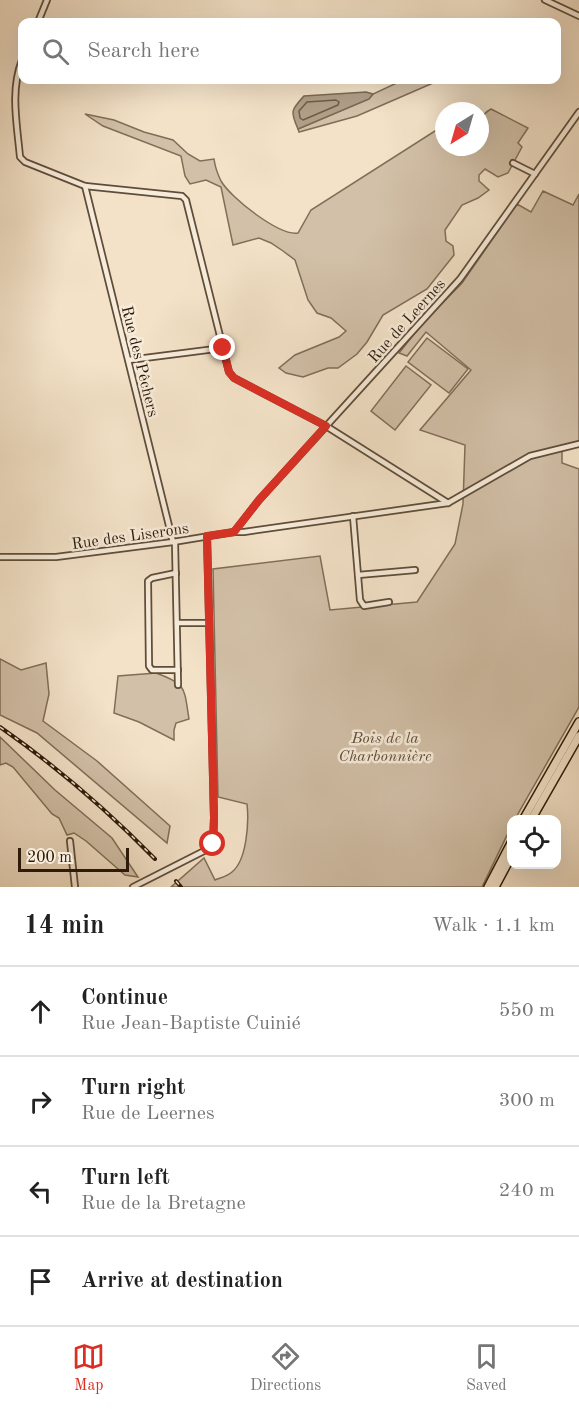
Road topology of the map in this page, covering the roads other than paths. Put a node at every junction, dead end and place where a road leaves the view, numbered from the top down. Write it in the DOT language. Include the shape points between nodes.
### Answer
graph roads {
  1 [pos="47,0"];
  2 [pos="545,0"];
  3 [pos="579,16"];
  4 [pos="40,18"];
  5 [pos="18,71"];
  6 [pos="579,112"];
  7 [pos="513,162"];
  8 [pos="535,174"];
  9 [pos="85,186"];
  10 [pos="223,348"];
  11 [pos="129,360"];
  12 [pos="326,426"];
  13 [pos="579,444"];
  14 [pos="448,503"];
  15 [pos="353,516"];
  16 [pos="234,532"];
  17 [pos="207,536"];
  18 [pos="174,542"];
  19 [pos="0,557"];
  20 [pos="415,570"];
  21 [pos="176,573"];
  22 [pos="358,575"];
  23 [pos="389,602"];
  24 [pos="177,623"];
  25 [pos="209,623"];
  26 [pos="178,670"];
  27 [pos="178,685"];
  28 [pos="579,722"];
  29 [pos="579,736"];
  30 [pos="525,815"];
  31 [pos="533,815"];
  32 [pos="70,841"];
  33 [pos="507,851"];
  34 [pos="507,864"];
  35 [pos="75,887"];
  36 [pos="133,887"];
  37 [pos="488,887"];
  38 [pos="495,887"];
  1 -- 4 [label="street"];
  2 -- 3 [label="street"];
  5 -- 9 [label="street" via="15,90 20,157"];
  6 -- 8 [label="street, Rue de Leernes"];
  7 -- 8 [label="street"];
  8 -- 12 [label="street, Rue de Leernes" via="460,279"];
  9 -- 10 [label="street" via="182,196 186,200"];
  9 -- 11 [label="street, Rue des Pêchers"];
  10 -- 11 [label="street"];
  10 -- 12 [label="street" via="234,378"];
  11 -- 18 [label="street, Rue des Pêchers"];
  12 -- 14 [label="street"];
  12 -- 16 [label="street, Rue de Leernes"];
  13 -- 14 [label="street" via="530,456"];
  14 -- 15 [label="street, Rue des Liserons"];
  15 -- 16 [label="street, Rue des Liserons"];
  15 -- 22 [label="street"];
  16 -- 17 [label="street, Rue des Liserons"];
  17 -- 18 [label="street, Rue des Liserons"];
  17 -- 25 [label="street"];
  18 -- 19 [label="street, Rue des Liserons" via="56,557"];
  18 -- 21 [label="street, Rue des Pêchers"];
  20 -- 22 [label="street"];
  21 -- 24 [label="street, Rue des Pêchers"];
  21 -- 26 [label="street" via="148,581 149,666 152,670"];
  22 -- 23 [label="street" via="364,606"];
  24 -- 25 [label="street"];
  24 -- 26 [label="street, Rue des Pêchers"];
  25 -- 36 [label="street" via="213,844"];
  26 -- 27 [label="street, Rue des Pêchers"];
  28 -- 30 [label="highway"];
  29 -- 31 [label="highway"];
  32 -- 35 [label="street"];
  33 -- 37 [label="highway"];
  34 -- 38 [label="highway"];
}
